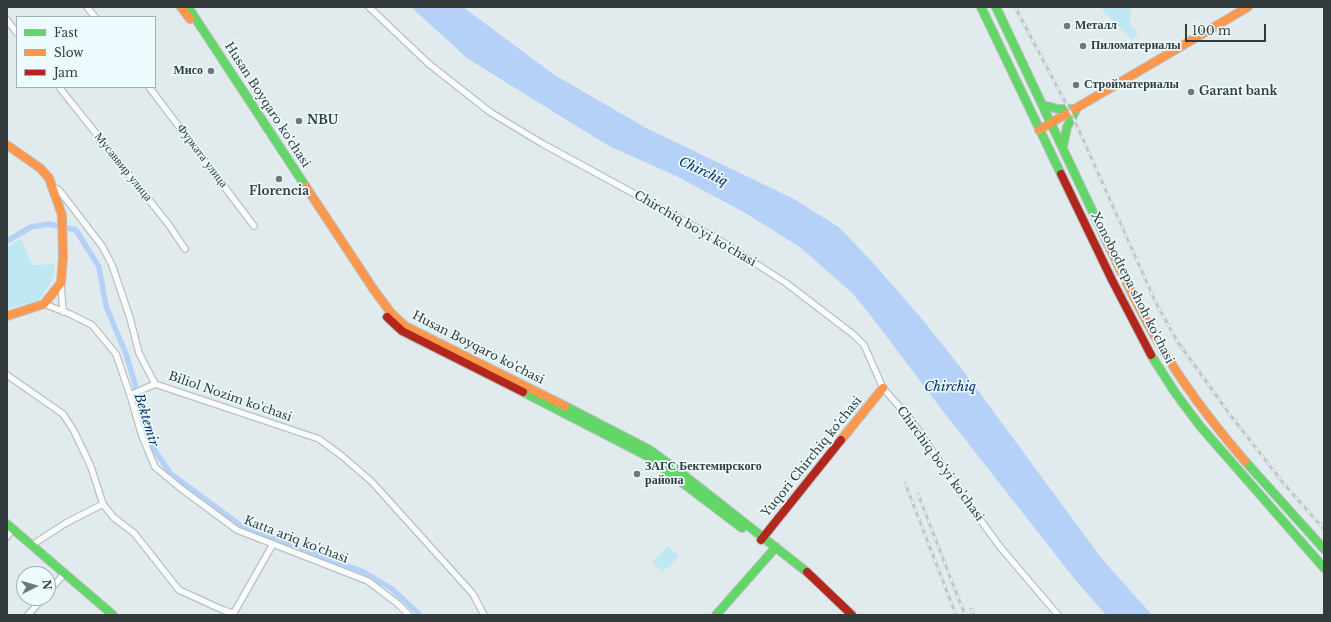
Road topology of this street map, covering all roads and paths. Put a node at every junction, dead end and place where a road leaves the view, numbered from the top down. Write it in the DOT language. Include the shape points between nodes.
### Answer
graph roads {
  1 [pos="87,7"];
  2 [pos="181,7"];
  3 [pos="188,7"];
  4 [pos="369,7"];
  5 [pos="981,7"];
  6 [pos="996,7"];
  7 [pos="1248,7"];
  8 [pos="94,16"];
  9 [pos="7,20"];
  10 [pos="16,32"];
  11 [pos="60,88"];
  12 [pos="149,88"];
  13 [pos="1043,105"];
  14 [pos="1077,109"];
  15 [pos="1052,123"];
  16 [pos="1039,130"];
  17 [pos="7,145"];
  18 [pos="1063,148"];
  19 [pos="53,187"];
  20 [pos="254,226"];
  21 [pos="185,249"];
  22 [pos="61,283"];
  23 [pos="44,304"];
  24 [pos="63,312"];
  25 [pos="7,316"];
  26 [pos="7,375"];
  27 [pos="155,384"];
  28 [pos="883,388"];
  29 [pos="130,395"];
  30 [pos="608,431"];
  31 [pos="103,504"];
  32 [pos="10,526"];
  33 [pos="7,537"];
  34 [pos="762,539"];
  35 [pos="273,544"];
  36 [pos="32,545"];
  37 [pos="774,549"];
  38 [pos="1324,549"];
  39 [pos="1324,568"];
  40 [pos="65,573"];
  41 [pos="56,583"];
  42 [pos="36,606"];
  43 [pos="848,614"];
  44 [pos="28,615"];
  45 [pos="113,615"];
  46 [pos="409,615"];
  47 [pos="484,615"];
  48 [pos="716,615"];
  49 [pos="1058,615"];
  1 -- 8 [label="street"];
  2 -- 30 [label="main road, Husan Boyqaro ko'chasi" via="377,304 391,321 402,331"];
  3 -- 30 [label="main road, Husan Boyqaro ko'chasi" via="395,318 405,326"];
  4 -- 28 [label="street, Chirchiq bo'yi ko'chasi" via="429,64 490,112 543,144 721,241 786,284 864,345"];
  5 -- 16 [label="main road, Xonobodtepa shoh ko'chasi"];
  6 -- 13 [label="main road, Xonobodtepa shoh ko'chasi"];
  7 -- 14 [label="main road"];
  9 -- 10 [label="street"];
  11 -- 21 [label="street, Мусаввир улица" via="169,225"];
  12 -- 20 [label="street, Фурката улица"];
  13 -- 14 [label="main road" via="1061,110"];
  13 -- 15 [label="main road, Xonobodtepa shoh ko'chasi"];
  14 -- 15 [label="main road"];
  14 -- 18 [label="main road" via="1066,127"];
  15 -- 16 [label="main road"];
  15 -- 18 [label="main road, Xonobodtepa shoh ko'chasi"];
  16 -- 39 [label="main road, Xonobodtepa shoh ko'chasi" via="1154,361 1200,426"];
  17 -- 19 [label="main road, Biliol Nozim ko'chasi" via="40,168"];
  18 -- 38 [label="main road, Xonobodtepa shoh ko'chasi" via="1150,329 1170,362 1212,421"];
  19 -- 22 [label="main road" via="62,215 64,257"];
  19 -- 27 [label="street, Biliol Nozim ko'chasi" via="59,190 102,246 112,265 139,353"];
  22 -- 23 [label="main road"];
  22 -- 24 [label="street"];
  23 -- 24 [label="street, Katta ariq ko'chasi"];
  23 -- 25 [label="main road"];
  24 -- 29 [label="street, Katta ariq ko'chasi" via="92,325 116,354"];
  26 -- 31 [label="street" via="63,414 91,467"];
  27 -- 29 [label="street"];
  27 -- 47 [label="street, Biliol Nozim ko'chasi" via="319,440 342,456 372,482 473,594"];
  28 -- 34 [label="main road, Yuqori Chirchiq ko'chasi"];
  28 -- 49 [label="street, Chirchiq bo'yi ko'chasi" via="912,421 1001,548"];
  29 -- 35 [label="street, Katta ariq ko'chasi" via="142,436 155,467 237,530"];
  30 -- 34 [label="main road, Husan Boyqaro ko'chasi"];
  31 -- 35 [label="street" via="113,517 134,533 179,590 231,613 235,611"];
  31 -- 36 [label="street" via="66,523"];
  32 -- 33 [label="street"];
  32 -- 36 [label="main road"];
  34 -- 37 [label="main road, Husan Boyqaro ko'chasi"];
  35 -- 46 [label="street, Katta ariq ko'chasi" via="368,581"];
  36 -- 40 [label="main road"];
  37 -- 43 [label="main road, Husan Boyqaro ko'chasi"];
  37 -- 48 [label="main road"];
  40 -- 41 [label="street"];
  40 -- 45 [label="main road"];
  42 -- 44 [label="street"];
}
